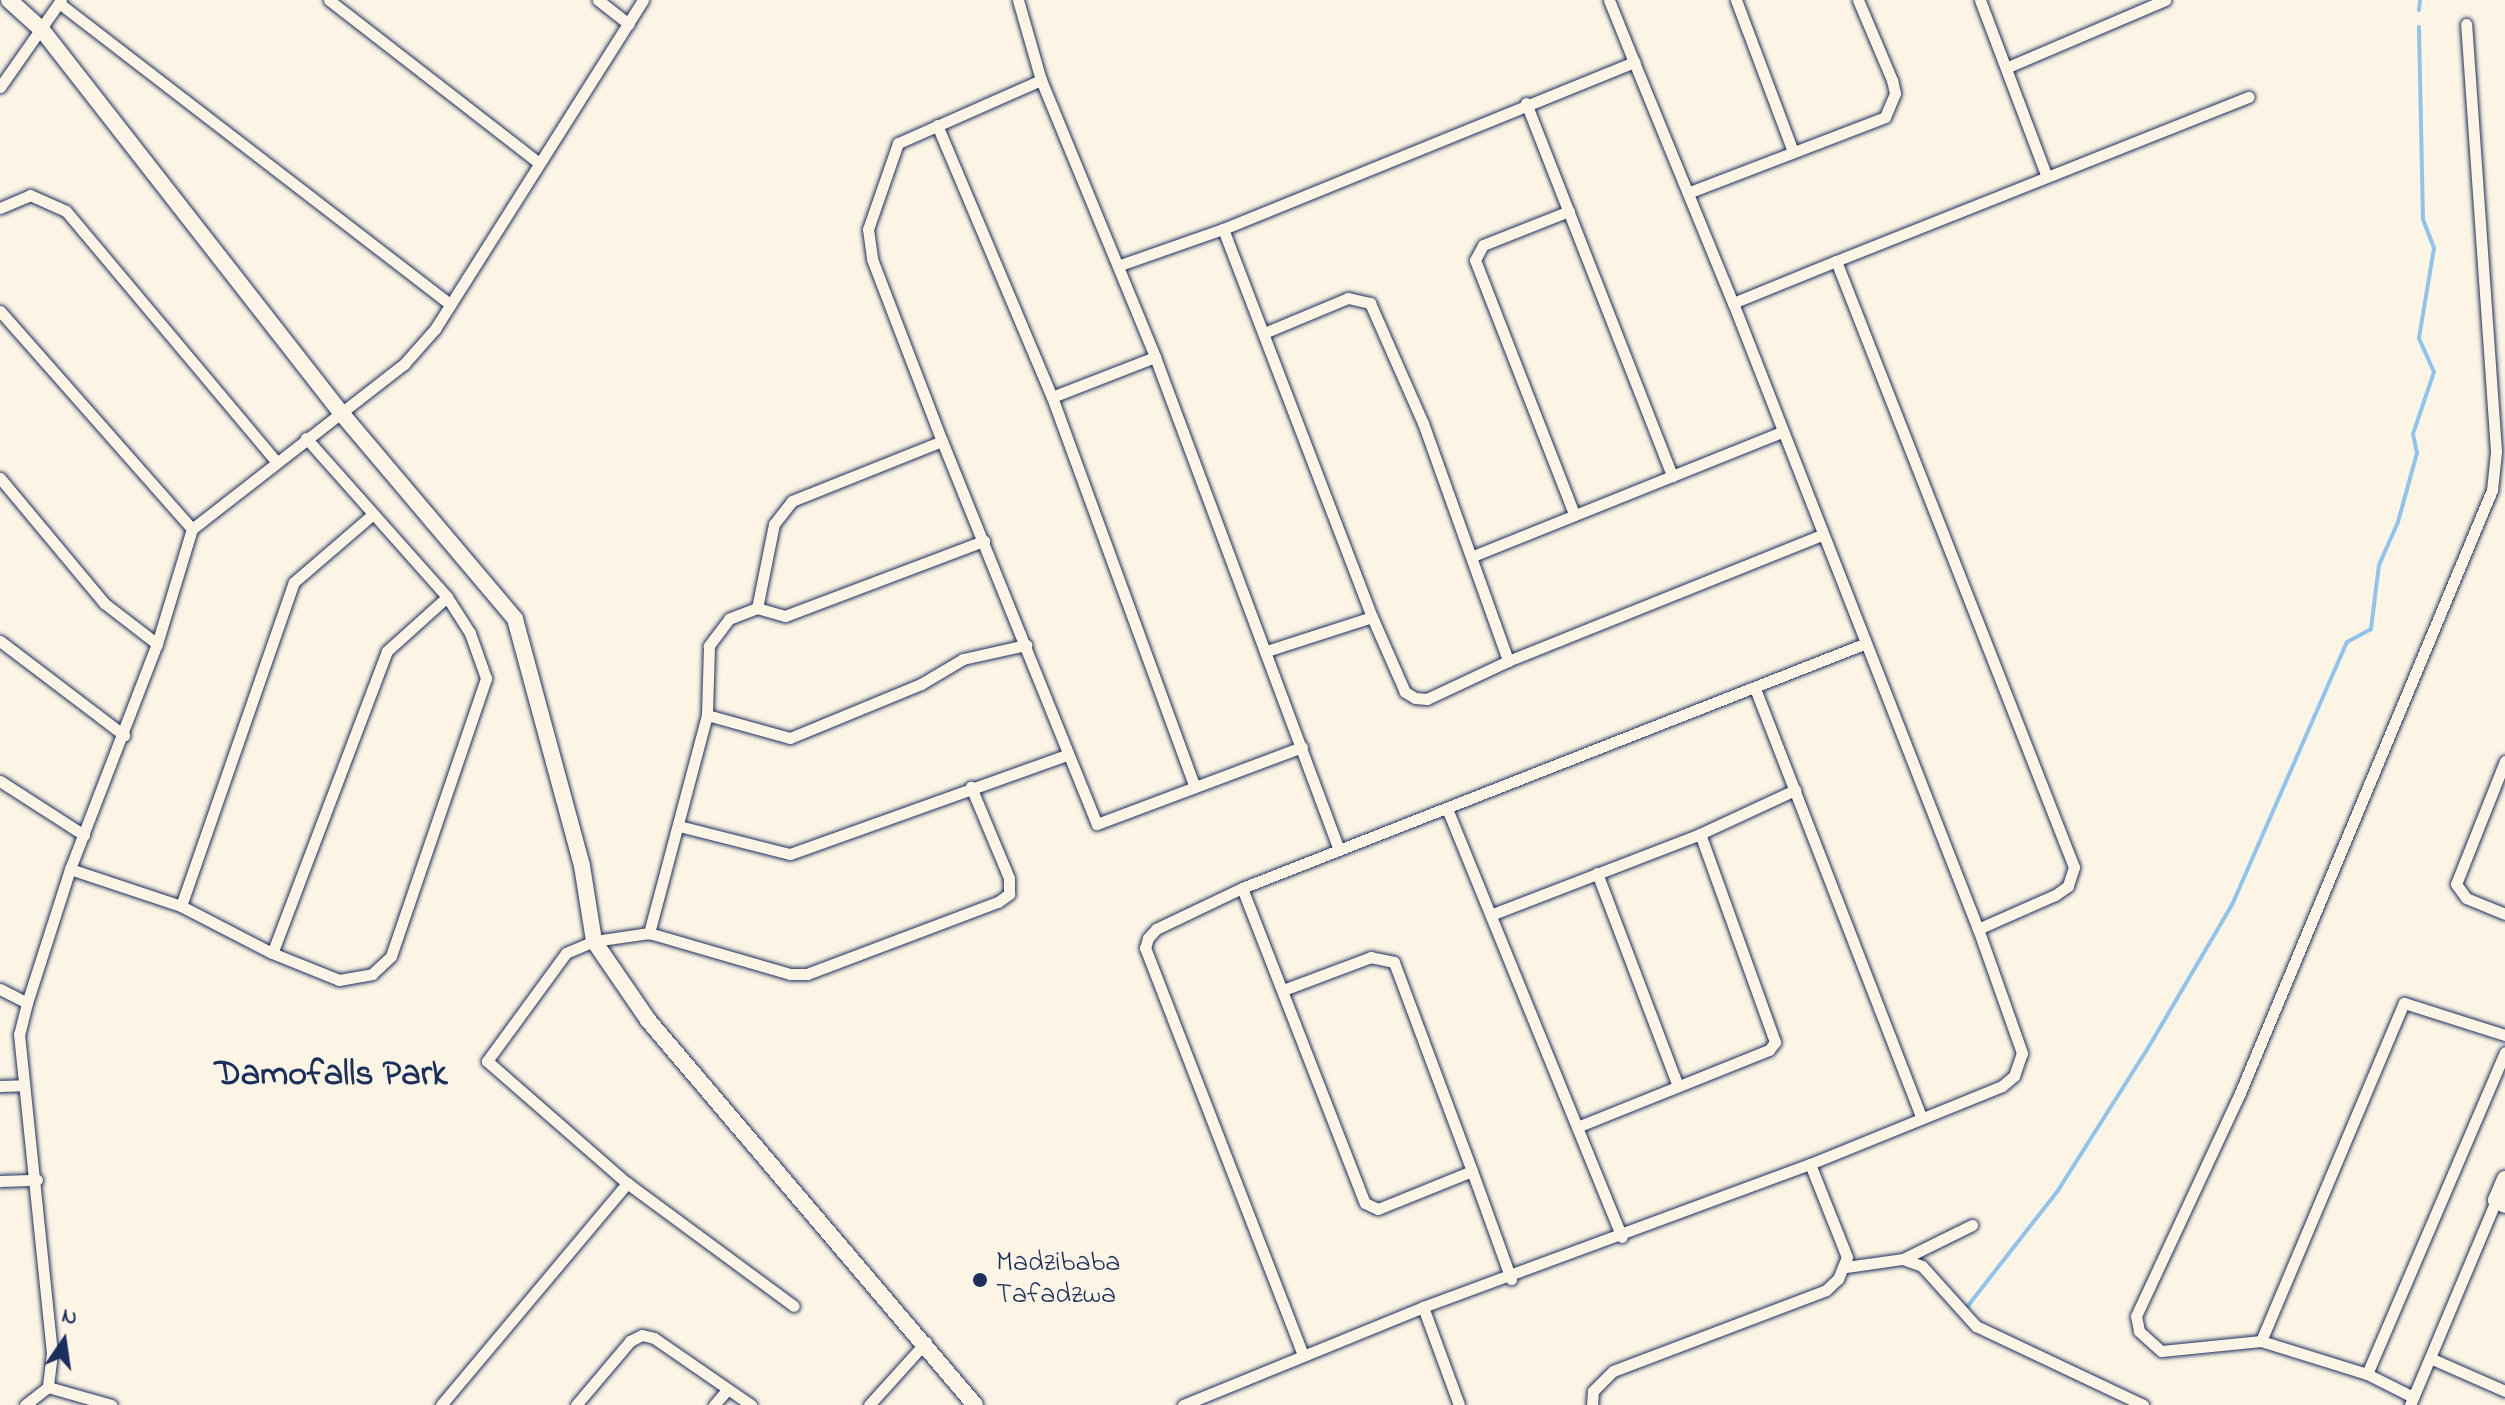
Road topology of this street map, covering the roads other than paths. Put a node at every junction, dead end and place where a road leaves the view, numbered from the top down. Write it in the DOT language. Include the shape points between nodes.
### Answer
graph roads {
  1 [pos="9,0"];
  2 [pos="329,0"];
  3 [pos="598,0"];
  4 [pos="643,0"];
  5 [pos="1018,0"];
  6 [pos="1609,0"];
  7 [pos="1736,0"];
  8 [pos="1858,0"];
  9 [pos="1980,0"];
  10 [pos="2165,0"];
  11 [pos="60,1"];
  12 [pos="345,5"];
  13 [pos="629,24"];
  14 [pos="2466,24"];
  15 [pos="42,30"];
  16 [pos="1634,62"];
  17 [pos="2008,67"];
  18 [pos="2,79"];
  19 [pos="1041,80"];
  20 [pos="2249,97"];
  21 [pos="1526,103"];
  22 [pos="937,125"];
  23 [pos="1793,152"];
  24 [pos="539,163"];
  25 [pos="2046,175"];
  26 [pos="1690,192"];
  27 [pos="0,208"];
  28 [pos="1569,211"];
  29 [pos="1223,229"];
  30 [pos="1836,261"];
  31 [pos="1120,265"];
  32 [pos="448,303"];
  33 [pos="1733,303"];
  34 [pos="0,311"];
  35 [pos="1264,333"];
  36 [pos="1155,357"];
  37 [pos="1052,397"];
  38 [pos="342,414"];
  39 [pos="1782,432"];
  40 [pos="306,438"];
  41 [pos="942,441"];
  42 [pos="276,461"];
  43 [pos="1672,476"];
  44 [pos="0,478"];
  45 [pos="373,514"];
  46 [pos="1574,514"];
  47 [pos="192,529"];
  48 [pos="1821,535"];
  49 [pos="984,541"];
  50 [pos="1473,556"];
  51 [pos="447,597"];
  52 [pos="757,608"];
  53 [pos="1372,617"];
  54 [pos="0,641"];
  55 [pos="157,644"];
  56 [pos="1864,644"];
  57 [pos="1026,645"];
  58 [pos="1267,651"];
  59 [pos="1508,661"];
  60 [pos="1756,691"];
  61 [pos="707,715"];
  62 [pos="124,735"];
  63 [pos="1302,747"];
  64 [pos="1066,755"];
  65 [pos="2505,761"];
  66 [pos="0,781"];
  67 [pos="1194,784"];
  68 [pos="971,787"];
  69 [pos="1795,790"];
  70 [pos="1448,811"];
  71 [pos="679,826"];
  72 [pos="1700,834"];
  73 [pos="84,835"];
  74 [pos="1339,850"];
  75 [pos="70,869"];
  76 [pos="1597,873"];
  77 [pos="1242,888"];
  78 [pos="181,906"];
  79 [pos="1493,914"];
  80 [pos="2505,914"];
  81 [pos="1978,929"];
  82 [pos="649,933"];
  83 [pos="594,941"];
  84 [pos="272,953"];
  85 [pos="0,989"];
  86 [pos="1283,990"];
  87 [pos="27,1003"];
  88 [pos="2505,1035"];
  89 [pos="2505,1052"];
  90 [pos="24,1085"];
  91 [pos="0,1086"];
  92 [pos="1678,1086"];
  93 [pos="1922,1118"];
  94 [pos="1577,1127"];
  95 [pos="1810,1164"];
  96 [pos="1472,1171"];
  97 [pos="2505,1179"];
  98 [pos="37,1180"];
  99 [pos="0,1181"];
  100 [pos="627,1183"];
  101 [pos="2500,1203"];
  102 [pos="1972,1225"];
  103 [pos="1622,1237"];
  104 [pos="1903,1259"];
  105 [pos="1846,1267"];
  106 [pos="1511,1279"];
  107 [pos="794,1306"];
  108 [pos="1423,1307"];
  109 [pos="2261,1341"];
  110 [pos="927,1342"];
  111 [pos="1303,1355"];
  112 [pos="2430,1358"];
  113 [pos="2367,1374"];
  114 [pos="48,1387"];
  115 [pos="726,1391"];
  116 [pos="2505,1391"];
  117 [pos="2412,1401"];
  118 [pos="25,1405"];
  119 [pos="111,1405"];
  120 [pos="441,1405"];
  121 [pos="576,1405"];
  122 [pos="714,1405"];
  123 [pos="751,1405"];
  124 [pos="869,1405"];
  125 [pos="975,1405"];
  126 [pos="1183,1405"];
  127 [pos="1459,1405"];
  128 [pos="1592,1405"];
  129 [pos="2143,1405"];
  1 -- 15 [label="street"];
  2 -- 12 [label="street"];
  3 -- 13 [label="street"];
  4 -- 13 [label="street"];
  5 -- 19 [label="street"];
  6 -- 16 [label="street"];
  7 -- 23 [label="street"];
  8 -- 23 [label="street" via="1892,80 1892,106 1885,117"];
  9 -- 17 [label="street"];
  10 -- 17 [label="street"];
  11 -- 15 [label="street"];
  11 -- 32 [label="street"];
  12 -- 24 [label="street"];
  13 -- 24 [label="street"];
  14 -- 109 [label="street" via="2496,451 2492,490 2275,1011 2136,1316 2149,1344 2161,1351"];
  15 -- 18 [label="street"];
  15 -- 38 [label="street"];
  16 -- 21 [label="street"];
  16 -- 26 [label="street"];
  17 -- 25 [label="street"];
  19 -- 22 [label="street"];
  19 -- 31 [label="street"];
  20 -- 25 [label="street"];
  21 -- 28 [label="street"];
  21 -- 29 [label="street"];
  22 -- 37 [label="street"];
  22 -- 41 [label="street" via="898,143 892,152 868,229 872,259"];
  23 -- 26 [label="street"];
  24 -- 32 [label="street"];
  25 -- 30 [label="street"];
  26 -- 33 [label="street"];
  27 -- 42 [label="street" via="30,195 66,211"];
  28 -- 43 [label="street"];
  28 -- 46 [label="street" via="1483,245 1475,260"];
  29 -- 31 [label="street"];
  29 -- 35 [label="street"];
  30 -- 33 [label="street"];
  30 -- 81 [label="street" via="2074,867 2068,886 2055,895"];
  31 -- 36 [label="street"];
  32 -- 38 [label="street" via="435,329 404,364"];
  33 -- 39 [label="street"];
  34 -- 47 [label="street"];
  35 -- 50 [label="street" via="1348,298 1370,303"];
  35 -- 53 [label="street"];
  36 -- 37 [label="street"];
  36 -- 58 [label="street"];
  37 -- 67 [label="street"];
  38 -- 40 [label="street"];
  38 -- 83 [label="street" via="515,619 582,866"];
  39 -- 43 [label="street"];
  39 -- 48 [label="street"];
  40 -- 42 [label="street"];
  40 -- 45 [label="street"];
  41 -- 49 [label="street"];
  41 -- 52 [label="street" via="792,501 774,524"];
  42 -- 47 [label="street"];
  43 -- 46 [label="street"];
  44 -- 55 [label="street" via="104,603"];
  45 -- 51 [label="street"];
  45 -- 78 [label="street" via="294,582"];
  46 -- 50 [label="street"];
  47 -- 55 [label="street"];
  48 -- 56 [label="street"];
  48 -- 59 [label="street"];
  49 -- 52 [label="street" via="785,616"];
  49 -- 57 [label="street"];
  50 -- 59 [label="street"];
  51 -- 84 [label="street" via="387,651"];
  51 -- 84 [label="street" via="470,633 486,678 391,956 372,974 339,980"];
  52 -- 61 [label="street" via="729,619 709,646"];
  53 -- 58 [label="street"];
  53 -- 59 [label="street" via="1405,692 1415,698 1427,699"];
  54 -- 62 [label="street"];
  55 -- 62 [label="street"];
  56 -- 60 [label="street"];
  56 -- 81 [label="street"];
  57 -- 61 [label="street" via="963,659 921,684 806,735 790,738"];
  57 -- 64 [label="street"];
  58 -- 63 [label="street"];
  60 -- 69 [label="street"];
  60 -- 70 [label="street"];
  61 -- 71 [label="street"];
  62 -- 73 [label="street"];
  63 -- 67 [label="street"];
  63 -- 74 [label="street"];
  64 -- 67 [label="street" via="1097,824"];
  64 -- 68 [label="street"];
  65 -- 80 [label="street" via="2456,884 2466,898"];
  66 -- 73 [label="street"];
  68 -- 71 [label="street" via="790,854"];
  68 -- 82 [label="street" via="1009,878 1009,894 998,902 807,974 790,974"];
  69 -- 72 [label="street"];
  69 -- 93 [label="street"];
  70 -- 74 [label="street"];
  70 -- 79 [label="street"];
  71 -- 82 [label="street"];
  72 -- 76 [label="street"];
  72 -- 92 [label="street" via="1775,1042 1769,1050"];
  73 -- 75 [label="street"];
  74 -- 77 [label="street"];
  75 -- 78 [label="street"];
  75 -- 87 [label="street"];
  76 -- 79 [label="street"];
  76 -- 92 [label="street"];
  77 -- 86 [label="street"];
  77 -- 111 [label="street" via="1156,929 1145,948"];
  78 -- 84 [label="street"];
  79 -- 94 [label="street"];
  81 -- 93 [label="street" via="2022,1053 2020,1063 2002,1086"];
  82 -- 83 [label="street"];
  83 -- 100 [label="street" via="566,953 487,1061"];
  83 -- 110 [label="street" via="648,1020"];
  85 -- 87 [label="street"];
  86 -- 96 [label="street" via="1371,957 1394,962"];
  86 -- 96 [label="street" via="1365,1203 1378,1209"];
  87 -- 90 [label="street" via="19,1034"];
  88 -- 109 [label="street" via="2404,1003"];
  89 -- 113 [label="street"];
  90 -- 91 [label="street"];
  90 -- 98 [label="street"];
  92 -- 94 [label="street"];
  93 -- 95 [label="street"];
  94 -- 103 [label="street"];
  95 -- 103 [label="street"];
  95 -- 105 [label="street" via="1847,1257"];
  96 -- 106 [label="street"];
  97 -- 101 [label="street"];
  98 -- 99 [label="street"];
  98 -- 114 [label="street" via="52,1353"];
  100 -- 107 [label="street"];
  100 -- 120 [label="street"];
  101 -- 112 [label="street"];
  102 -- 104 [label="street"];
  103 -- 106 [label="street"];
  104 -- 105 [label="street"];
  104 -- 129 [label="street" via="1922,1266 1976,1326"];
  105 -- 128 [label="street" via="1826,1290 1613,1371 1600,1380"];
  106 -- 108 [label="street"];
  108 -- 111 [label="street"];
  108 -- 127 [label="street"];
  109 -- 113 [label="street"];
  110 -- 124 [label="street"];
  110 -- 125 [label="street"];
  111 -- 126 [label="street"];
  112 -- 116 [label="street"];
  112 -- 117 [label="street"];
  113 -- 117 [label="street"];
  114 -- 118 [label="street"];
  114 -- 119 [label="street"];
  115 -- 121 [label="street" via="654,1338 642,1335 630,1341"];
  115 -- 122 [label="street"];
  115 -- 123 [label="street"];
}
